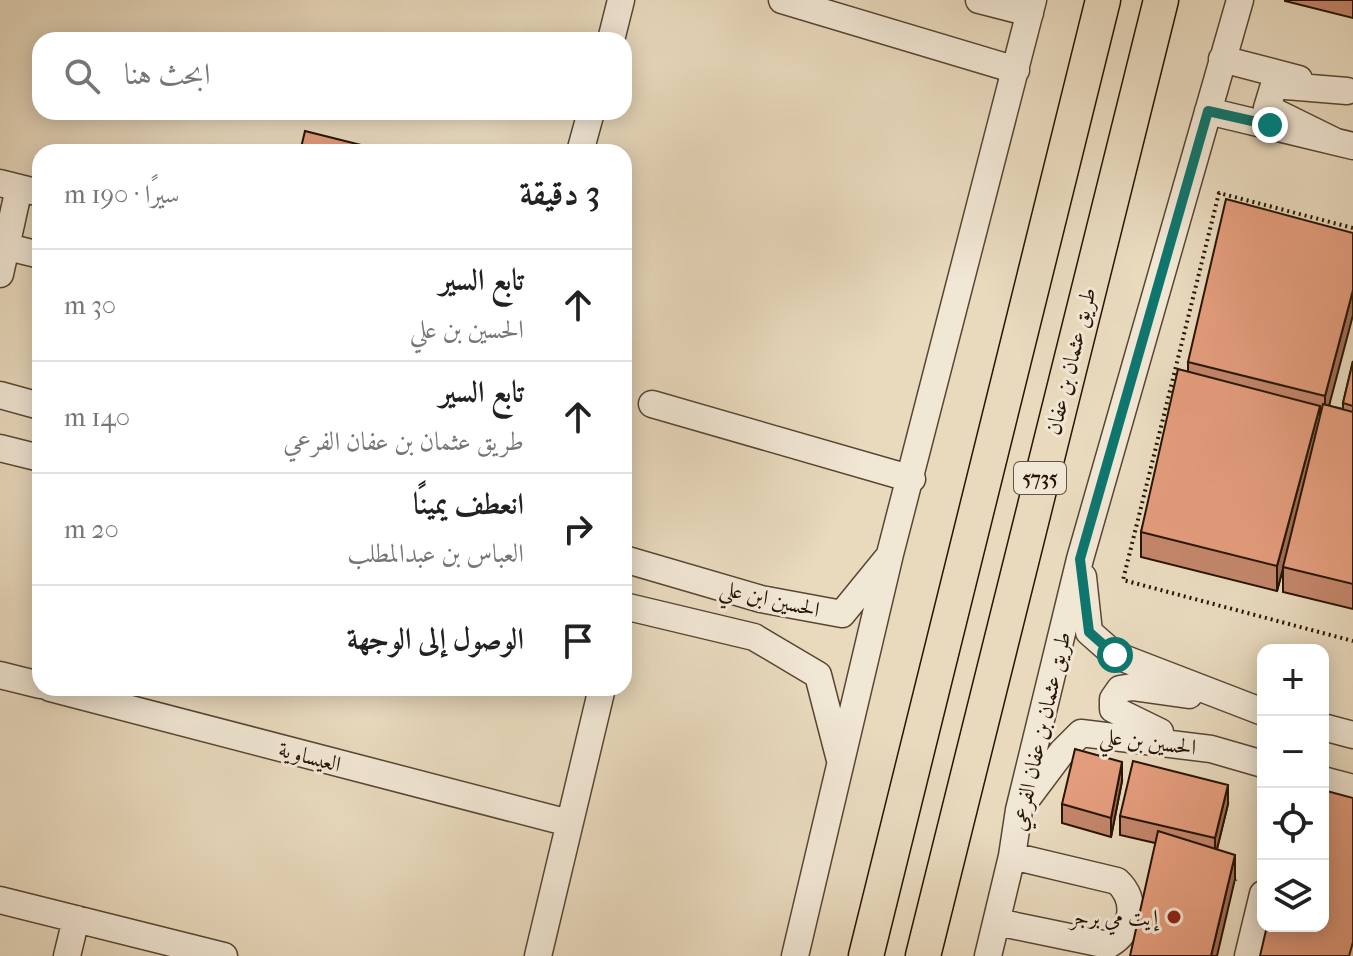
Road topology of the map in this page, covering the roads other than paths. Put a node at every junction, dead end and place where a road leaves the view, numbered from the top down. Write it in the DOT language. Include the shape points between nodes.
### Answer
graph roads {
  1 [pos="621,0"];
  2 [pos="782,0"];
  3 [pos="979,0"];
  4 [pos="1103,0"];
  5 [pos="1161,0"];
  6 [pos="1240,0"];
  7 [pos="1031,7"];
  8 [pos="613,32"];
  9 [pos="1222,59"];
  10 [pos="1016,70"];
  11 [pos="1350,92"];
  12 [pos="1208,111"];
  13 [pos="589,120"];
  14 [pos="582,144"];
  15 [pos="1344,144"];
  16 [pos="20,188"];
  17 [pos="3,246"];
  18 [pos="32,253"];
  19 [pos="0,274"];
  20 [pos="0,395"];
  21 [pos="32,404"];
  22 [pos="652,404"];
  23 [pos="0,448"];
  24 [pos="32,456"];
  25 [pos="912,479"];
  26 [pos="890,554"];
  27 [pos="1080,559"];
  28 [pos="632,561"];
  29 [pos="761,599"];
  30 [pos="632,608"];
  31 [pos="754,637"];
  32 [pos="0,675"];
  33 [pos="32,683"];
  34 [pos="81,696"];
  35 [pos="600,696"];
  36 [pos="1228,700"];
  37 [pos="1257,710"];
  38 [pos="1329,729"];
  39 [pos="1353,735"];
  40 [pos="1211,749"];
  41 [pos="1257,762"];
  42 [pos="841,764"];
  43 [pos="1329,782"];
  44 [pos="1353,788"];
  45 [pos="1019,810"];
  46 [pos="569,823"];
  47 [pos="1012,856"];
  48 [pos="0,900"];
  49 [pos="76,919"];
  50 [pos="1257,919"];
  51 [pos="997,922"];
  52 [pos="67,956"];
  53 [pos="224,956"];
  54 [pos="538,956"];
  55 [pos="795,956"];
  56 [pos="866,956"];
  57 [pos="923,956"];
  58 [pos="989,956"];
  59 [pos="1248,956"];
  1 -- 8 [label="street"];
  2 -- 10 [label="street"];
  3 -- 7 [label="street"];
  4 -- 56 [label="main road, 5735"];
  5 -- 57 [label="main road, طريق عثمان بن عفان / 5735"];
  6 -- 9 [label="street, طريق عثمان بن عفان الفرعي"];
  7 -- 10 [label="street"];
  9 -- 11 [label="street"];
  9 -- 12 [label="street, طريق عثمان بن عفان الفرعي"];
  10 -- 25 [label="street"];
  11 -- 15 [label="street" via="1274,85 1267,108"];
  12 -- 15 [label="street"];
  12 -- 27 [label="street, طريق عثمان بن عفان الفرعي"];
  13 -- 14 [label="street"];
  16 -- 17 [label="street"];
  17 -- 18 [label="street"];
  17 -- 19 [label="street"];
  20 -- 21 [label="street"];
  22 -- 25 [label="street"];
  23 -- 24 [label="street"];
  25 -- 26 [label="street"];
  26 -- 29 [label="street, الحسين ابن علي" via="842,614"];
  26 -- 42 [label="street"];
  27 -- 36 [label="street" via="1089,632 1115,655"];
  27 -- 45 [label="street, طريق عثمان بن عفان الفرعي"];
  28 -- 29 [label="street, الحسين ابن علي"];
  29 -- 31 [label="street"];
  30 -- 31 [label="street"];
  31 -- 42 [label="street" via="818,675"];
  32 -- 33 [label="street"];
  34 -- 46 [label="street, العيساوية"];
  35 -- 46 [label="street"];
  36 -- 37 [label="street"];
  36 -- 40 [label="street" via="1132,687 1120,689 1113,699 1113,709 1127,718"];
  38 -- 39 [label="street"];
  40 -- 41 [label="street, الحسين بن علي"];
  40 -- 45 [label="street, الحسين بن علي" via="1081,733"];
  42 -- 55 [label="street"];
  43 -- 44 [label="street"];
  45 -- 47 [label="street, طريق عثمان بن عفان الفرعي"];
  46 -- 54 [label="street"];
  47 -- 51 [label="street, طريق عثمان بن عفان الفرعي"];
  47 -- 51 [label="street" via="1117,881 1129,891 1132,903 1126,930 1108,945"];
  48 -- 49 [label="street"];
  49 -- 52 [label="street"];
  49 -- 53 [label="street"];
  50 -- 59 [label="street"];
  51 -- 58 [label="street, طريق عثمان بن عفان الفرعي"];
}
